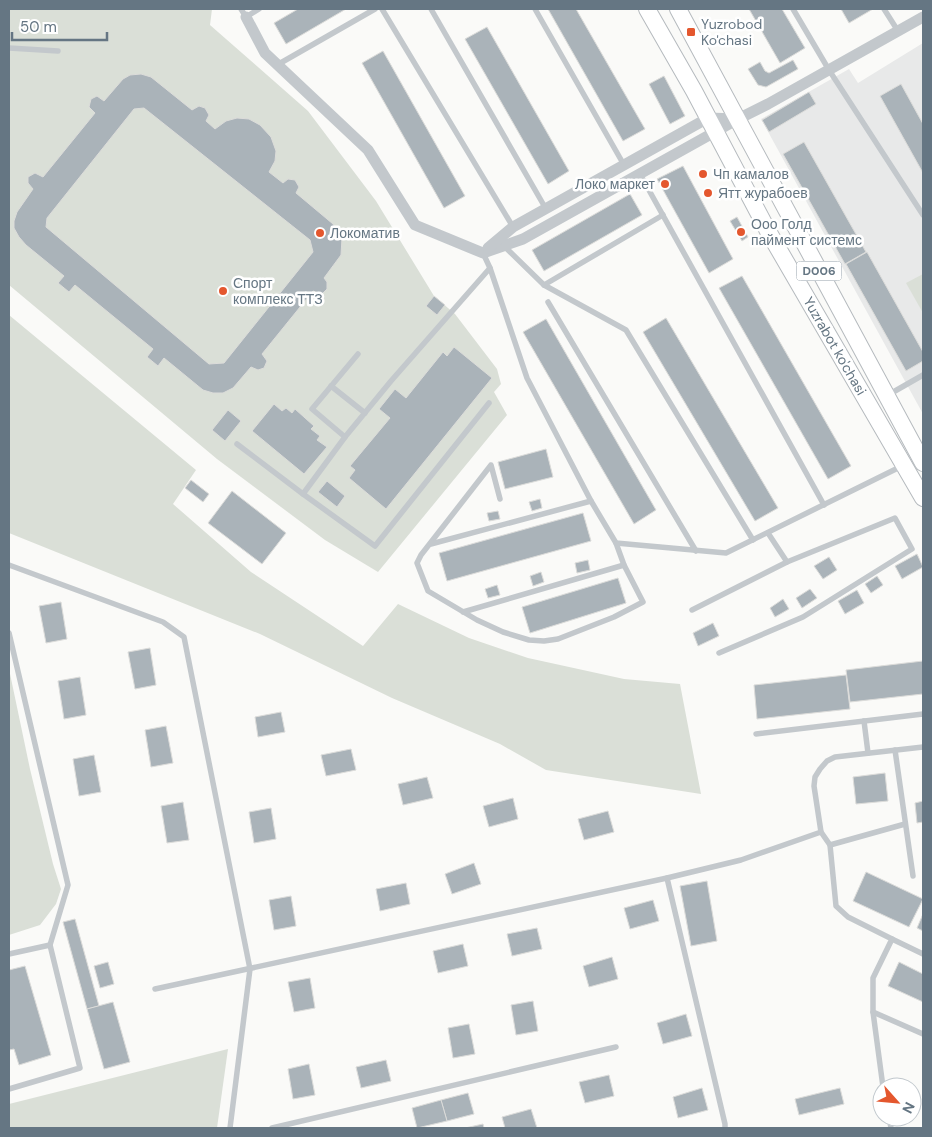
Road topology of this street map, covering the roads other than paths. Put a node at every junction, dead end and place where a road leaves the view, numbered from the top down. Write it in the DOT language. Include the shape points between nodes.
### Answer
graph roads {
  1 [pos="259,9"];
  2 [pos="375,9"];
  3 [pos="382,9"];
  4 [pos="431,9"];
  5 [pos="535,9"];
  6 [pos="647,9"];
  7 [pos="678,9"];
  8 [pos="793,9"];
  9 [pos="884,9"];
  10 [pos="244,13"];
  11 [pos="923,16"];
  12 [pos="898,31"];
  13 [pos="9,48"];
  14 [pos="58,51"];
  15 [pos="278,65"];
  16 [pos="829,70"];
  17 [pos="738,119"];
  18 [pos="712,125"];
  19 [pos="624,165"];
  20 [pos="640,174"];
  21 [pos="546,209"];
  22 [pos="923,215"];
  23 [pos="663,216"];
  24 [pos="514,227"];
  25 [pos="501,243"];
  26 [pos="483,253"];
  27 [pos="490,268"];
  28 [pos="544,285"];
  29 [pos="548,302"];
  30 [pos="358,354"];
  31 [pos="923,375"];
  32 [pos="331,386"];
  33 [pos="886,396"];
  34 [pos="489,403"];
  35 [pos="365,413"];
  36 [pos="345,437"];
  37 [pos="237,444"];
  38 [pos="923,463"];
  39 [pos="904,465"];
  40 [pos="303,494"];
  41 [pos="923,498"];
  42 [pos="500,499"];
  43 [pos="591,501"];
  44 [pos="824,505"];
  45 [pos="768,533"];
  46 [pos="752,540"];
  47 [pos="616,543"];
  48 [pos="431,544"];
  49 [pos="696,551"];
  50 [pos="787,562"];
  51 [pos="9,565"];
  52 [pos="624,565"];
  53 [pos="692,610"];
  54 [pos="463,612"];
  55 [pos="9,633"];
  56 [pos="719,653"];
  57 [pos="923,714"];
  58 [pos="864,721"];
  59 [pos="756,734"];
  60 [pos="923,747"];
  61 [pos="895,750"];
  62 [pos="868,753"];
  63 [pos="905,824"];
  64 [pos="821,832"];
  65 [pos="830,845"];
  66 [pos="913,876"];
  67 [pos="667,878"];
  68 [pos="892,939"];
  69 [pos="50,945"];
  70 [pos="9,954"];
  71 [pos="923,954"];
  72 [pos="250,969"];
  73 [pos="155,990"];
  74 [pos="873,1012"];
  75 [pos="923,1034"];
  76 [pos="616,1047"];
  77 [pos="882,1077"];
  78 [pos="9,1089"];
  79 [pos="230,1128"];
  80 [pos="272,1128"];
  81 [pos="725,1128"];
  1 -- 10 [label="lane"];
  2 -- 15 [label="lane"];
  3 -- 24 [label="lane"];
  4 -- 21 [label="lane"];
  5 -- 19 [label="lane"];
  6 -- 18 [label="main road, Yuzrabot ko'chasi / D006"];
  7 -- 17 [label="main road, Yuzrabot ko'chasi / D006"];
  8 -- 16 [label="lane"];
  9 -- 12 [label="lane"];
  10 -- 15 [label="street" via="265,54"];
  11 -- 12 [label="street"];
  12 -- 16 [label="street"];
  13 -- 14 [label="lane"];
  15 -- 26 [label="street" via="362,143 415,225"];
  16 -- 17 [label="street"];
  16 -- 22 [label="lane"];
  17 -- 18 [label="street"];
  17 -- 33 [label="main road, Yuzrabot ko'chasi / D006"];
  18 -- 19 [label="street"];
  18 -- 20 [label="street"];
  18 -- 39 [label="main road, Yuzrabot ko'chasi / D006" via="768,231"];
  19 -- 21 [label="street"];
  20 -- 23 [label="lane"];
  20 -- 25 [label="street" via="523,239"];
  21 -- 24 [label="street"];
  23 -- 28 [label="lane"];
  23 -- 44 [label="lane"];
  24 -- 25 [label="street"];
  25 -- 26 [label="street"];
  25 -- 28 [label="lane"];
  26 -- 27 [label="lane"];
  27 -- 35 [label="lane"];
  27 -- 43 [label="lane" via="527,378"];
  28 -- 46 [label="lane" via="626,330"];
  29 -- 49 [label="lane"];
  30 -- 32 [label="lane"];
  31 -- 33 [label="lane"];
  32 -- 35 [label="lane"];
  32 -- 36 [label="lane" via="312,409"];
  33 -- 38 [label="main road, Yuzrabot ko'chasi / D006"];
  34 -- 40 [label="lane" via="374,546"];
  35 -- 36 [label="lane"];
  36 -- 40 [label="lane"];
  37 -- 40 [label="lane"];
  39 -- 41 [label="main road, Yuzrabot ko'chasi / D006"];
  39 -- 44 [label="lane"];
  42 -- 48 [label="lane" via="491,465"];
  43 -- 47 [label="lane"];
  43 -- 48 [label="lane"];
  44 -- 45 [label="lane"];
  45 -- 46 [label="lane"];
  45 -- 50 [label="lane"];
  46 -- 49 [label="lane" via="726,554"];
  47 -- 49 [label="lane"];
  47 -- 52 [label="lane"];
  48 -- 54 [label="lane" via="417,564 428,591"];
  50 -- 53 [label="lane"];
  50 -- 56 [label="lane" via="895,518 912,549 803,617"];
  51 -- 72 [label="lane" via="163,622 184,637"];
  52 -- 54 [label="lane"];
  52 -- 54 [label="lane" via="643,602 558,639 529,640 503,632"];
  55 -- 69 [label="lane" via="68,885"];
  57 -- 58 [label="lane"];
  58 -- 59 [label="lane"];
  58 -- 62 [label="lane"];
  60 -- 61 [label="lane"];
  61 -- 62 [label="lane"];
  61 -- 63 [label="lane"];
  62 -- 64 [label="lane" via="835,757 827,761 818,773 814,786"];
  63 -- 65 [label="lane"];
  63 -- 66 [label="lane"];
  64 -- 65 [label="lane"];
  64 -- 67 [label="lane" via="741,860"];
  65 -- 68 [label="lane" via="836,906 848,917"];
  67 -- 72 [label="lane"];
  67 -- 81 [label="lane"];
  68 -- 71 [label="lane"];
  68 -- 74 [label="lane" via="872,978"];
  69 -- 70 [label="lane"];
  69 -- 78 [label="lane" via="80,1068"];
  72 -- 73 [label="lane"];
  72 -- 79 [label="lane"];
  74 -- 75 [label="lane"];
  74 -- 77 [label="lane"];
  76 -- 80 [label="lane"];
}
